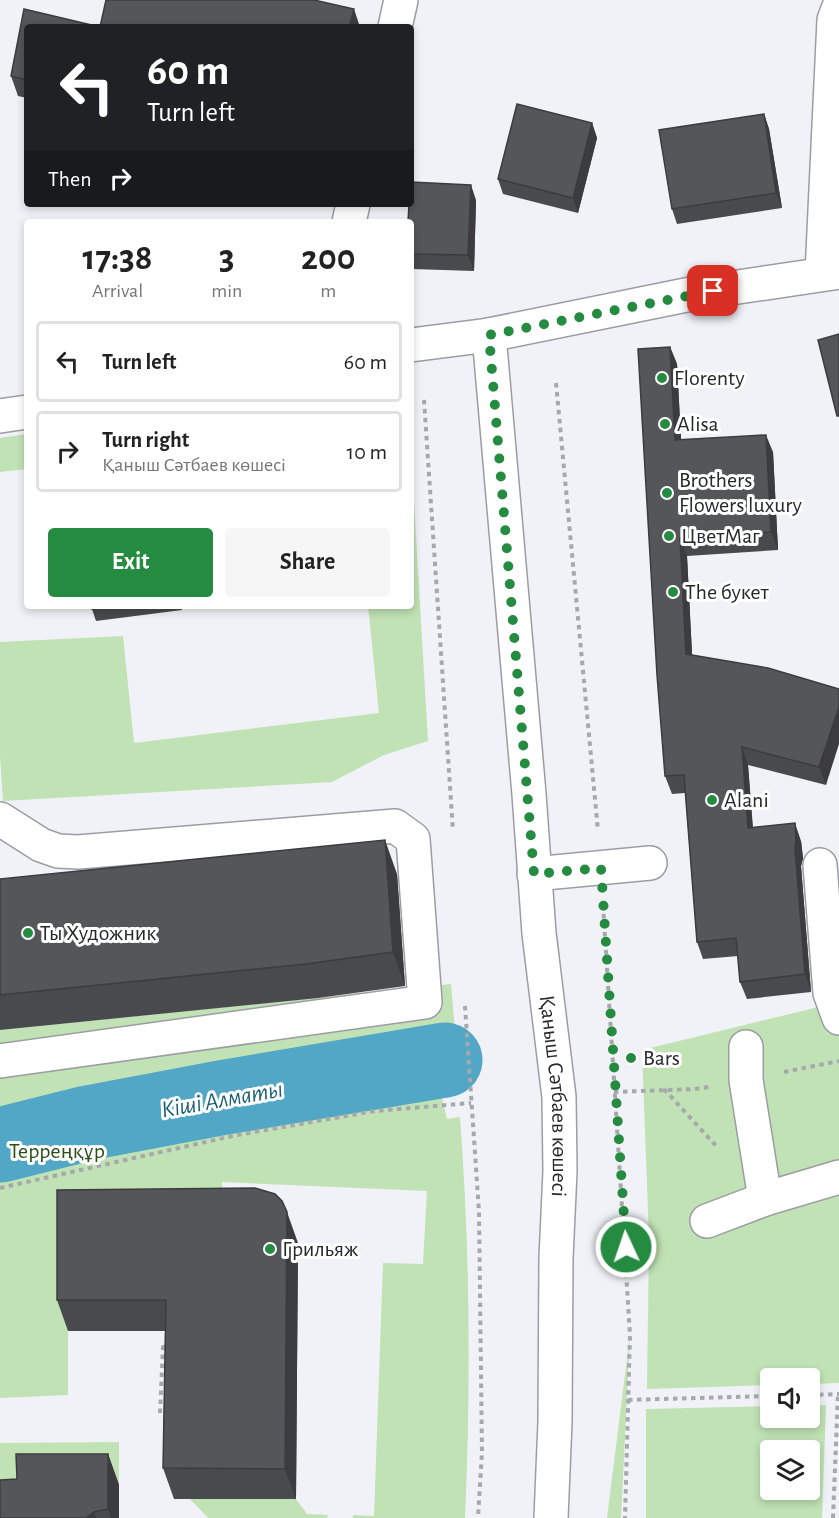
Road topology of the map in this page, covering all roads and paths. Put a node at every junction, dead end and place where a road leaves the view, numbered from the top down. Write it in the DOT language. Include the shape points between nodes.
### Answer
graph roads {
  1 [pos="401,0"];
  2 [pos="839,7"];
  3 [pos="396,24"];
  4 [pos="830,273"];
  5 [pos="489,335"];
  6 [pos="414,345"];
  7 [pos="556,383"];
  8 [pos="424,400"];
  9 [pos="24,412"];
  10 [pos="0,416"];
  11 [pos="0,819"];
  12 [pos="453,838"];
  13 [pos="650,863"];
  14 [pos="820,865"];
  15 [pos="601,868"];
  16 [pos="534,874"];
  17 [pos="464,1004"];
  18 [pos="839,1018"];
  19 [pos="746,1047"];
  20 [pos="0,1061"];
  21 [pos="642,1091"];
  22 [pos="614,1092"];
  23 [pos="471,1103"];
  24 [pos="839,1177"];
  25 [pos="0,1188"];
  26 [pos="765,1199"];
  27 [pos="707,1221"];
  28 [pos="174,1347"];
  29 [pos="838,1394"];
  30 [pos="820,1395"];
  31 [pos="760,1396"];
  32 [pos="628,1400"];
  33 [pos="160,1413"];
  34 [pos="478,1518"];
  35 [pos="551,1518"];
  36 [pos="625,1518"];
  37 [pos="833,1518"];
  1 -- 3 [label="street"];
  2 -- 4 [label="street" via="834,21"];
  4 -- 5 [label="street" via="691,294"];
  5 -- 6 [label="street"];
  5 -- 16 [label="street, Қаныш Сәтбаев көшесі"];
  7 -- 15 [label="path"];
  8 -- 12 [label="path"];
  9 -- 10 [label="street"];
  11 -- 20 [label="street" via="41,845 78,852 395,826 413,839 425,1002"];
  13 -- 15 [label="street"];
  14 -- 18 [label="street" via="830,993"];
  15 -- 16 [label="street"];
  15 -- 22 [label="path"];
  16 -- 35 [label="street, Қаныш Сәтбаев көшесі" via="539,933 539,1098 556,1258"];
  17 -- 23 [label="path"];
  19 -- 26 [label="street" via="746,1080"];
  21 -- 22 [label="path"];
  22 -- 32 [label="path" via="630,1335"];
  23 -- 25 [label="path" via="375,1111 249,1133"];
  23 -- 34 [label="path" via="479,1234 482,1452"];
  24 -- 26 [label="street"];
  26 -- 27 [label="street"];
  28 -- 33 [label="path" via="163,1347"];
  29 -- 30 [label="path"];
  29 -- 37 [label="path"];
  31 -- 32 [label="path"];
  32 -- 36 [label="path"];
}
